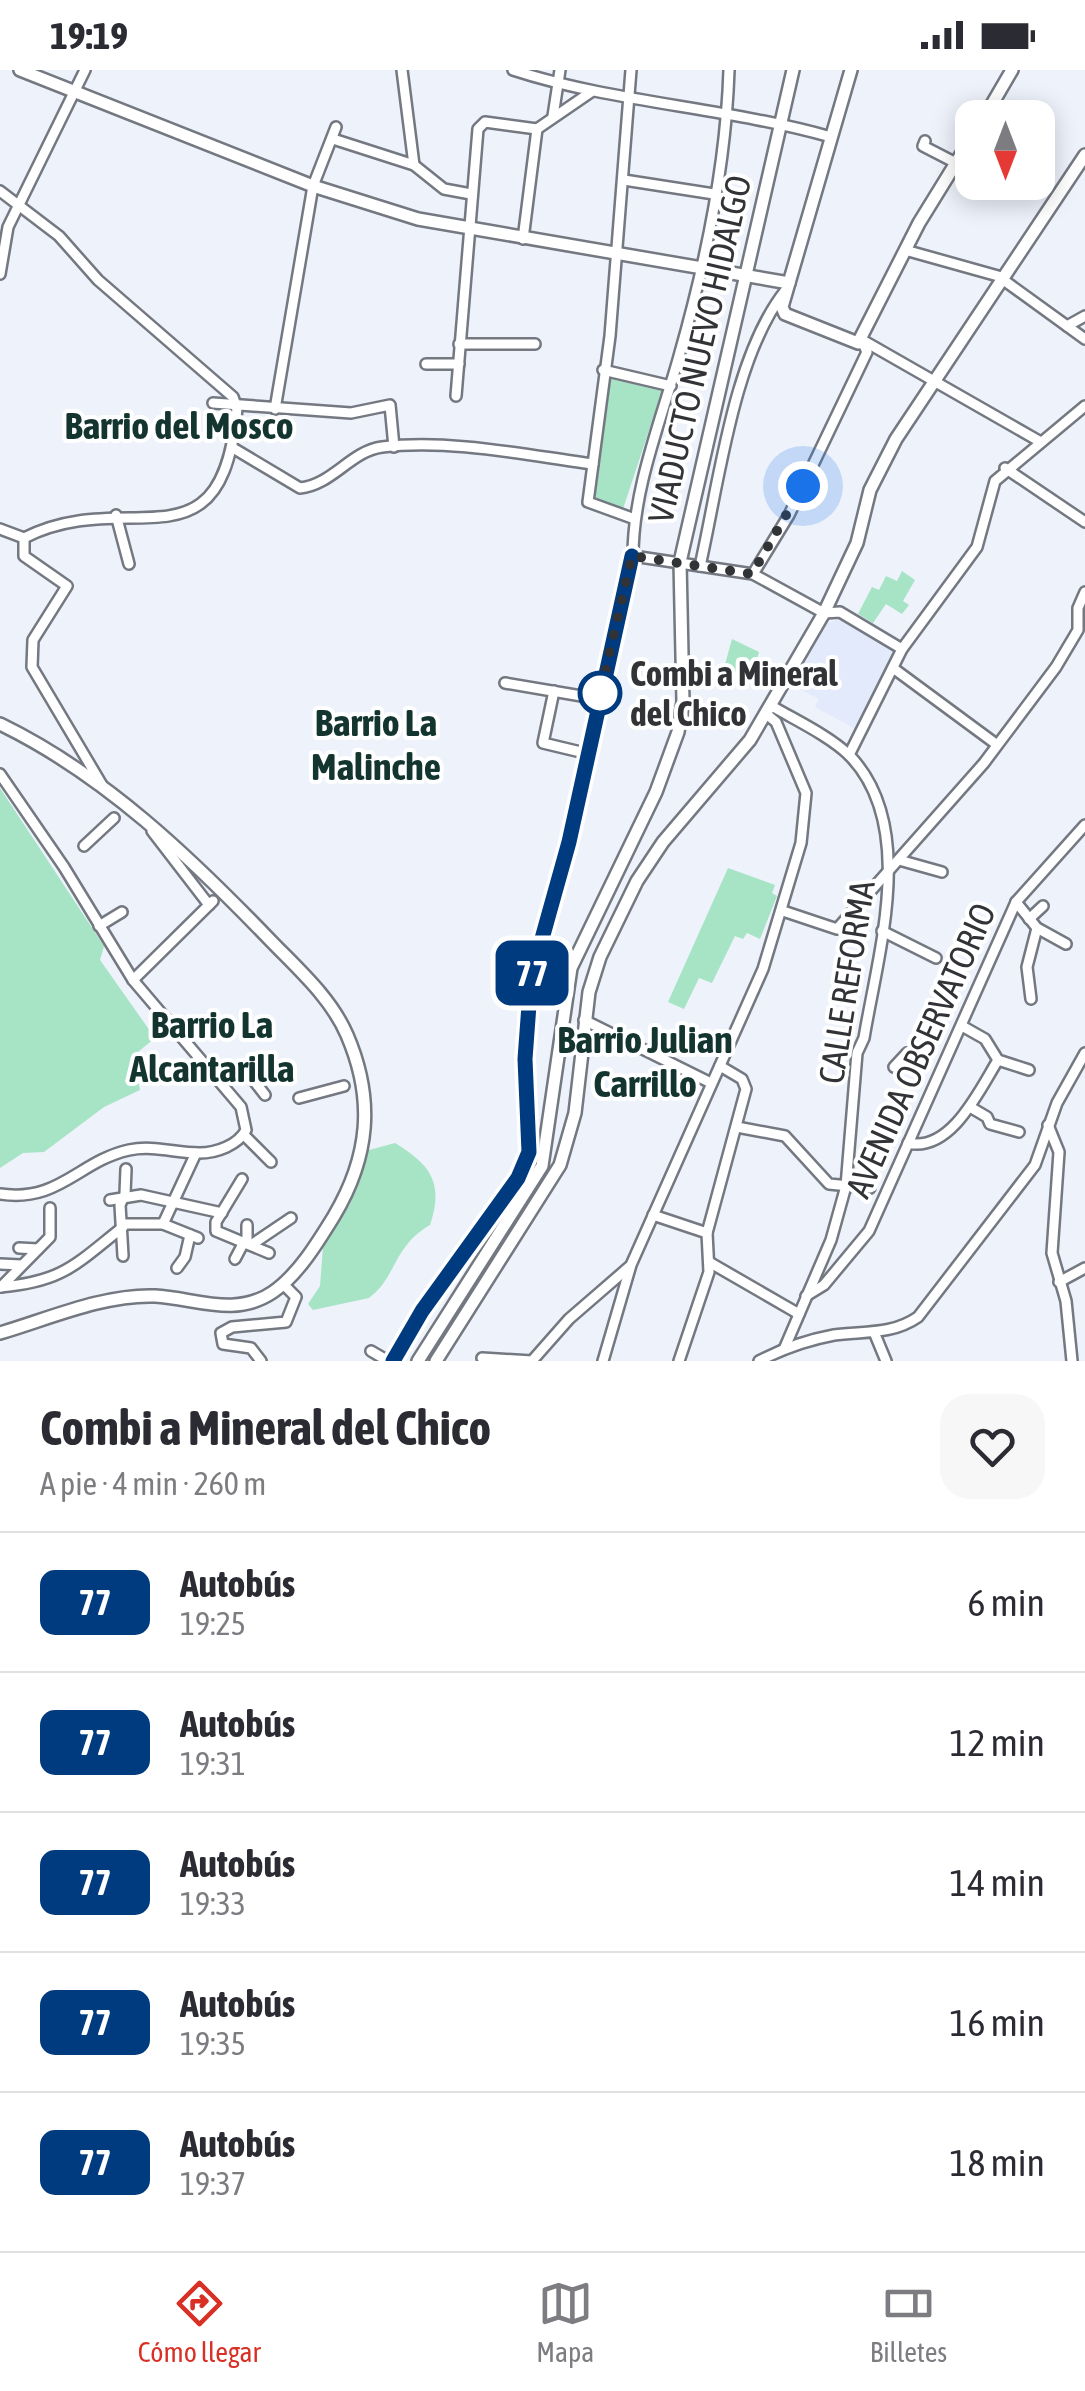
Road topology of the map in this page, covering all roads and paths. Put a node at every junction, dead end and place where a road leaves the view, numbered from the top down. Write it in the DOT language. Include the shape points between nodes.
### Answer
graph roads {
  1 [pos="20,70"];
  2 [pos="85,70"];
  3 [pos="402,70"];
  4 [pos="512,70"];
  5 [pos="631,70"];
  6 [pos="728,70"];
  7 [pos="793,70"];
  8 [pos="851,70"];
  9 [pos="1012,70"];
  10 [pos="560,75"];
  11 [pos="593,91"];
  12 [pos="73,94"];
  13 [pos="630,97"];
  14 [pos="994,100"];
  15 [pos="728,111"];
  16 [pos="552,118"];
  17 [pos="781,123"];
  18 [pos="336,127"];
  19 [pos="536,129"];
  20 [pos="831,137"];
  21 [pos="333,139"];
  22 [pos="926,142"];
  23 [pos="1085,155"];
  24 [pos="955,162"];
  25 [pos="414,165"];
  26 [pos="955,165"];
  27 [pos="624,180"];
  28 [pos="313,186"];
  29 [pos="0,191"];
  30 [pos="471,194"];
  31 [pos="714,194"];
  32 [pos="18,208"];
  33 [pos="468,230"];
  34 [pos="523,239"];
  35 [pos="905,250"];
  36 [pos="617,253"];
  37 [pos="700,266"];
  38 [pos="0,273"];
  39 [pos="747,274"];
  40 [pos="1003,283"];
  41 [pos="788,286"];
  42 [pos="1085,316"];
  43 [pos="1068,326"];
  44 [pos="1085,339"];
  45 [pos="861,340"];
  46 [pos="459,344"];
  47 [pos="536,344"];
  48 [pos="426,364"];
  49 [pos="459,364"];
  50 [pos="603,370"];
  51 [pos="936,383"];
  52 [pos="670,386"];
  53 [pos="456,396"];
  54 [pos="213,403"];
  55 [pos="1085,406"];
  56 [pos="237,408"];
  57 [pos="276,408"];
  58 [pos="1038,441"];
  59 [pos="394,447"];
  60 [pos="234,448"];
  61 [pos="592,464"];
  62 [pos="1005,468"];
  63 [pos="116,515"];
  64 [pos="632,518"];
  65 [pos="1085,522"];
  66 [pos="0,529"];
  67 [pos="24,538"];
  68 [pos="632,556"];
  69 [pos="680,562"];
  70 [pos="128,564"];
  71 [pos="700,566"];
  72 [pos="752,574"];
  73 [pos="1085,592"];
  74 [pos="824,613"];
  75 [pos="902,649"];
  76 [pos="893,668"];
  77 [pos="505,683"];
  78 [pos="554,691"];
  79 [pos="599,699"];
  80 [pos="768,709"];
  81 [pos="0,724"];
  82 [pos="996,744"];
  83 [pos="589,754"];
  84 [pos="848,755"];
  85 [pos="0,774"];
  86 [pos="102,785"];
  87 [pos="114,818"];
  88 [pos="142,818"];
  89 [pos="1085,825"];
  90 [pos="84,846"];
  91 [pos="899,860"];
  92 [pos="892,870"];
  93 [pos="942,872"];
  94 [pos="1016,902"];
  95 [pos="1043,906"];
  96 [pos="783,911"];
  97 [pos="122,912"];
  98 [pos="1029,919"];
  99 [pos="99,926"];
  100 [pos="1036,928"];
  101 [pos="882,931"];
  102 [pos="1066,944"];
  103 [pos="936,958"];
  104 [pos="133,980"];
  105 [pos="1031,1000"];
  106 [pos="583,1019"];
  107 [pos="962,1026"];
  108 [pos="906,1053"];
  109 [pos="1085,1053"];
  110 [pos="998,1060"];
  111 [pos="720,1066"];
  112 [pos="894,1067"];
  113 [pos="1029,1070"];
  114 [pos="248,1073"];
  115 [pos="712,1083"];
  116 [pos="344,1086"];
  117 [pos="265,1095"];
  118 [pos="299,1098"];
  119 [pos="970,1107"];
  120 [pos="1048,1125"];
  121 [pos="737,1127"];
  122 [pos="1019,1132"];
  123 [pos="244,1135"];
  124 [pos="908,1143"];
  125 [pos="196,1153"];
  126 [pos="270,1162"];
  127 [pos="126,1169"];
  128 [pos="242,1179"];
  129 [pos="846,1186"];
  130 [pos="870,1188"];
  131 [pos="0,1194"];
  132 [pos="125,1194"];
  133 [pos="110,1200"];
  134 [pos="174,1202"];
  135 [pos="50,1208"];
  136 [pos="222,1212"];
  137 [pos="653,1215"];
  138 [pos="291,1218"];
  139 [pos="163,1224"];
  140 [pos="247,1225"];
  141 [pos="123,1226"];
  142 [pos="707,1233"];
  143 [pos="247,1243"];
  144 [pos="19,1248"];
  145 [pos="38,1249"];
  146 [pos="269,1253"];
  147 [pos="123,1256"];
  148 [pos="236,1259"];
  149 [pos="709,1262"];
  150 [pos="0,1264"];
  151 [pos="21,1265"];
  152 [pos="631,1265"];
  153 [pos="177,1268"];
  154 [pos="1085,1268"];
  155 [pos="1059,1282"];
  156 [pos="284,1284"];
  157 [pos="0,1287"];
  158 [pos="806,1296"];
  159 [pos="798,1314"];
  160 [pos="874,1332"];
  161 [pos="0,1333"];
  162 [pos="784,1347"];
  163 [pos="371,1351"];
  164 [pos="482,1358"];
  165 [pos="261,1361"];
  166 [pos="391,1361"];
  167 [pos="418,1361"];
  168 [pos="436,1361"];
  169 [pos="532,1361"];
  170 [pos="603,1361"];
  171 [pos="679,1361"];
  172 [pos="760,1361"];
  173 [pos="886,1361"];
  174 [pos="1072,1361"];
  1 -- 12 [label="street"];
  2 -- 12 [label="street"];
  3 -- 25 [label="street"];
  4 -- 10 [label="street"];
  5 -- 13 [label="street"];
  6 -- 15 [label="street"];
  7 -- 17 [label="street, VIADUCTO NUEVO HIDALGO"];
  8 -- 20 [label="street"];
  9 -- 14 [label="street"];
  10 -- 11 [label="street"];
  10 -- 16 [label="street"];
  11 -- 13 [label="street"];
  11 -- 16 [label="street"];
  12 -- 28 [label="street"];
  12 -- 32 [label="street"];
  13 -- 15 [label="street"];
  13 -- 27 [label="street"];
  15 -- 17 [label="street"];
  15 -- 31 [label="street"];
  16 -- 19 [label="street"];
  17 -- 20 [label="street"];
  17 -- 39 [label="street, VIADUCTO NUEVO HIDALGO"];
  18 -- 21 [label="street"];
  19 -- 30 [label="street" via="479,124"];
  19 -- 34 [label="street"];
  20 -- 41 [label="street"];
  21 -- 25 [label="street"];
  21 -- 28 [label="street"];
  22 -- 24 [label="street"];
  23 -- 40 [label="street"];
  25 -- 30 [label="street" via="444,188"];
  26 -- 35 [label="street"];
  27 -- 31 [label="street"];
  27 -- 36 [label="street"];
  28 -- 33 [label="street"];
  28 -- 57 [label="street"];
  29 -- 32 [label="street"];
  30 -- 33 [label="street"];
  31 -- 37 [label="street"];
  32 -- 38 [label="street"];
  32 -- 56 [label="street" via="59,236 98,280 233,396"];
  33 -- 34 [label="street"];
  33 -- 46 [label="street"];
  34 -- 36 [label="street"];
  35 -- 40 [label="street" via="998,276"];
  35 -- 45 [label="street"];
  36 -- 37 [label="street"];
  36 -- 50 [label="street"];
  37 -- 39 [label="street"];
  37 -- 52 [label="street"];
  39 -- 41 [label="street"];
  39 -- 69 [label="street, VIADUCTO NUEVO HIDALGO"];
  40 -- 43 [label="street"];
  40 -- 51 [label="street"];
  41 -- 45 [label="street" via="786,314 852,344"];
  41 -- 71 [label="street" via="766,315 740,393"];
  42 -- 43 [label="street"];
  43 -- 44 [label="street"];
  45 -- 51 [label="street"];
  45 -- 72 [label="street" via="867,352 790,515"];
  46 -- 47 [label="street"];
  46 -- 49 [label="street"];
  48 -- 49 [label="street"];
  49 -- 53 [label="street"];
  50 -- 52 [label="street"];
  50 -- 61 [label="street"];
  51 -- 58 [label="street"];
  51 -- 74 [label="street" via="870,490 857,544"];
  52 -- 64 [label="street"];
  54 -- 56 [label="street"];
  55 -- 58 [label="street"];
  56 -- 57 [label="street"];
  56 -- 60 [label="street"];
  57 -- 59 [label="street" via="351,413 390,405"];
  58 -- 62 [label="street"];
  59 -- 60 [label="street" via="368,451 311,487 293,487"];
  59 -- 61 [label="street" via="480,449"];
  60 -- 63 [label="street" via="204,504 136,520"];
  61 -- 64 [label="street" via="589,506"];
  62 -- 65 [label="street"];
  62 -- 75 [label="street" via="990,489 976,547"];
  63 -- 67 [label="street" via="75,520"];
  63 -- 70 [label="street"];
  64 -- 68 [label="street"];
  66 -- 67 [label="street"];
  67 -- 86 [label="street" via="24,556 68,586 33,640 32,667"];
  68 -- 69 [label="street"];
  68 -- 79 [label="street"];
  69 -- 71 [label="street"];
  69 -- 167 [label="street, VIADUCTO NUEVO HIDALGO" via="682,716 656,792 571,968 542,1166"];
  71 -- 72 [label="street"];
  72 -- 74 [label="street"];
  73 -- 82 [label="street, CALLE REFORMA" via="1066,654"];
  74 -- 75 [label="street" via="840,612"];
  74 -- 80 [label="street"];
  75 -- 76 [label="street"];
  76 -- 82 [label="street"];
  76 -- 84 [label="street"];
  77 -- 78 [label="street"];
  78 -- 79 [label="street"];
  78 -- 83 [label="street" via="545,748"];
  79 -- 83 [label="street"];
  80 -- 84 [label="street"];
  80 -- 96 [label="street" via="806,793 806,820"];
  80 -- 106 [label="street" via="740,756 637,881 600,957"];
  81 -- 86 [label="street"];
  82 -- 91 [label="street, CALLE REFORMA"];
  83 -- 166 [label="street" via="530,989 525,1166"];
  84 -- 92 [label="street" via="876,796"];
  85 -- 99 [label="street"];
  86 -- 88 [label="street"];
  87 -- 90 [label="street"];
  88 -- 104 [label="street" via="211,903"];
  88 -- 156 [label="street" via="308,979 338,1016 354,1055 365,1125 358,1171 325,1232"];
  89 -- 94 [label="street, AVENIDA OBSERVATORIO"];
  91 -- 92 [label="street, CALLE REFORMA"];
  91 -- 93 [label="street"];
  92 -- 96 [label="street" via="837,929"];
  92 -- 101 [label="street, CALLE REFORMA"];
  94 -- 98 [label="street"];
  94 -- 107 [label="street, AVENIDA OBSERVATORIO"];
  95 -- 98 [label="street"];
  96 -- 111 [label="street"];
  97 -- 99 [label="street"];
  98 -- 100 [label="street"];
  99 -- 104 [label="street"];
  100 -- 102 [label="street"];
  100 -- 105 [label="street" via="1028,967"];
  101 -- 103 [label="street"];
  101 -- 129 [label="street, CALLE REFORMA" via="857,1054"];
  104 -- 123 [label="street" via="240,1108"];
  106 -- 115 [label="street"];
  106 -- 168 [label="street" via="575,1113 560,1165"];
  107 -- 110 [label="street" via="985,1038"];
  107 -- 124 [label="street, AVENIDA OBSERVATORIO"];
  108 -- 112 [label="street"];
  109 -- 120 [label="street"];
  110 -- 113 [label="street"];
  110 -- 119 [label="street"];
  111 -- 115 [label="street"];
  111 -- 121 [label="street" via="746,1083"];
  114 -- 117 [label="street"];
  115 -- 137 [label="street"];
  116 -- 118 [label="street"];
  119 -- 122 [label="street" via="990,1124"];
  119 -- 124 [label="street" via="942,1134"];
  120 -- 155 [label="street" via="1058,1152 1052,1234"];
  120 -- 160 [label="street" via="1034,1166 918,1317"];
  121 -- 129 [label="street" via="786,1136 824,1180"];
  121 -- 142 [label="street"];
  123 -- 125 [label="street"];
  123 -- 126 [label="street"];
  124 -- 158 [label="street, AVENIDA OBSERVATORIO" via="862,1242"];
  125 -- 131 [label="street" via="131,1150 39,1194"];
  125 -- 134 [label="street"];
  127 -- 132 [label="street"];
  128 -- 136 [label="street"];
  129 -- 130 [label="street"];
  129 -- 158 [label="street, CALLE REFORMA"];
  132 -- 133 [label="street"];
  132 -- 134 [label="street"];
  132 -- 141 [label="street"];
  134 -- 136 [label="street"];
  134 -- 139 [label="street"];
  135 -- 145 [label="street" via="50,1236"];
  136 -- 143 [label="street" via="216,1231"];
  137 -- 142 [label="street"];
  137 -- 152 [label="street"];
  138 -- 143 [label="street"];
  139 -- 141 [label="street"];
  139 -- 153 [label="street" via="194,1236"];
  140 -- 143 [label="street"];
  141 -- 147 [label="street"];
  141 -- 157 [label="street" via="73,1270"];
  142 -- 149 [label="street"];
  143 -- 146 [label="street"];
  143 -- 148 [label="street"];
  144 -- 145 [label="street"];
  145 -- 151 [label="street"];
  149 -- 159 [label="street"];
  149 -- 171 [label="street"];
  150 -- 151 [label="street"];
  151 -- 157 [label="street"];
  152 -- 169 [label="street" via="568,1318"];
  152 -- 170 [label="street"];
  154 -- 155 [label="street"];
  155 -- 174 [label="street"];
  156 -- 161 [label="street" via="253,1303 134,1296"];
  156 -- 165 [label="street" via="296,1297 286,1322 221,1333 223,1344 252,1348"];
  158 -- 159 [label="street, CALLE REFORMA"];
  159 -- 162 [label="street, CALLE REFORMA"];
  160 -- 162 [label="street"];
  160 -- 173 [label="street"];
  162 -- 172 [label="street"];
  163 -- 166 [label="street"];
  164 -- 169 [label="street"];
}
